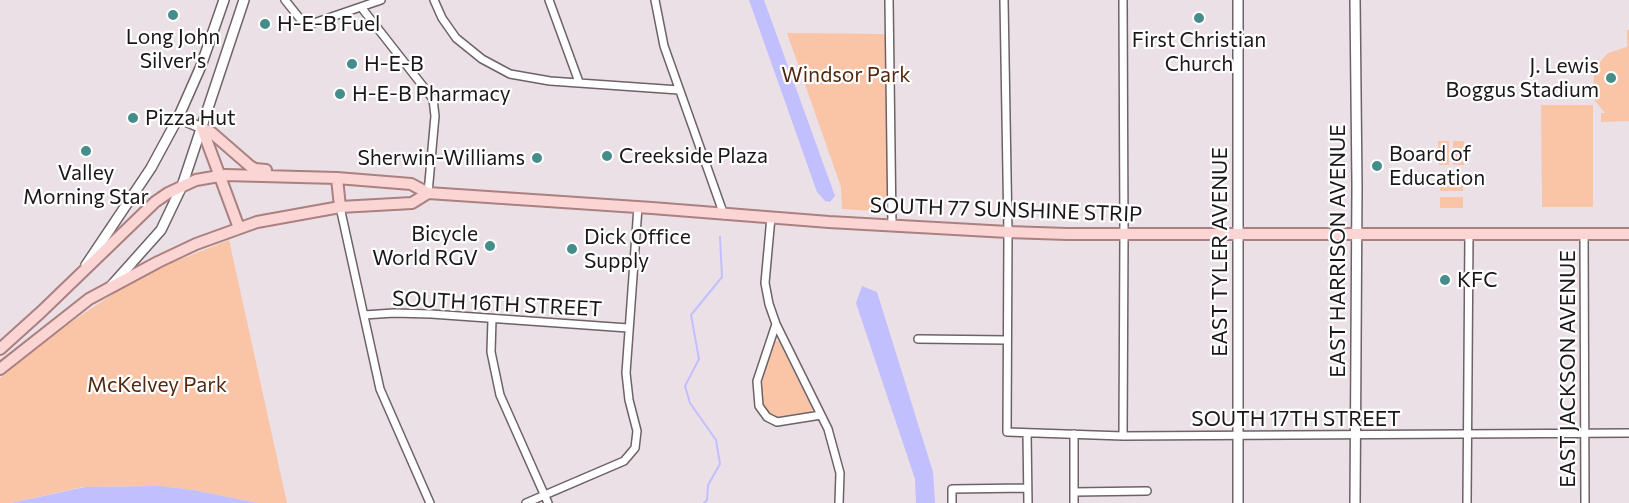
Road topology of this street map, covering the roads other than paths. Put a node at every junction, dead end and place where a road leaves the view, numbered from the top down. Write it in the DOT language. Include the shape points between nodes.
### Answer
graph roads {
  1 [pos="224,0"];
  2 [pos="243,0"];
  3 [pos="285,0"];
  4 [pos="381,0"];
  5 [pos="434,0"];
  6 [pos="549,0"];
  7 [pos="654,0"];
  8 [pos="889,0"];
  9 [pos="1004,0"];
  10 [pos="1123,0"];
  11 [pos="1238,0"];
  12 [pos="1356,0"];
  13 [pos="361,7"];
  14 [pos="579,82"];
  15 [pos="679,90"];
  16 [pos="178,118"];
  17 [pos="202,128"];
  18 [pos="219,175"];
  19 [pos="243,175"];
  20 [pos="323,177"];
  21 [pos="337,178"];
  22 [pos="182,186"];
  23 [pos="428,193"];
  24 [pos="226,194"];
  25 [pos="340,207"];
  26 [pos="638,207"];
  27 [pos="233,208"];
  28 [pos="724,215"];
  29 [pos="771,217"];
  30 [pos="257,222"];
  31 [pos="892,226"];
  32 [pos="239,228"];
  33 [pos="1008,232"];
  34 [pos="1468,233"];
  35 [pos="1124,234"];
  36 [pos="1238,234"];
  37 [pos="1356,234"];
  38 [pos="1629,234"];
  39 [pos="1584,235"];
  40 [pos="78,276"];
  41 [pos="107,290"];
  42 [pos="364,315"];
  43 [pos="492,319"];
  44 [pos="776,324"];
  45 [pos="628,327"];
  46 [pos="918,339"];
  47 [pos="1007,340"];
  48 [pos="0,349"];
  49 [pos="0,369"];
  50 [pos="821,415"];
  51 [pos="1027,433"];
  52 [pos="1629,433"];
  53 [pos="1074,434"];
  54 [pos="1585,434"];
  55 [pos="1467,435"];
  56 [pos="1123,436"];
  57 [pos="1239,436"];
  58 [pos="1354,436"];
  59 [pos="1028,488"];
  60 [pos="1147,491"];
  61 [pos="1074,492"];
  62 [pos="544,495"];
  63 [pos="430,503"];
  64 [pos="526,503"];
  65 [pos="548,503"];
  66 [pos="839,503"];
  67 [pos="952,503"];
  68 [pos="1028,503"];
  69 [pos="1074,503"];
  70 [pos="1239,503"];
  71 [pos="1355,503"];
  72 [pos="1467,503"];
  73 [pos="1586,503"];
  1 -- 16 [label="main road"];
  2 -- 17 [label="main road"];
  3 -- 13 [label="street" via="302,20 311,24"];
  4 -- 13 [label="street"];
  5 -- 14 [label="street" via="456,38 491,65 510,74"];
  6 -- 14 [label="street"];
  7 -- 15 [label="street"];
  8 -- 31 [label="street"];
  9 -- 33 [label="street"];
  10 -- 35 [label="street"];
  11 -- 36 [label="main road, EAST TYLER AVENUE"];
  12 -- 37 [label="main road, EAST HARRISON AVENUE"];
  13 -- 23 [label="street" via="433,99"];
  14 -- 15 [label="street"];
  15 -- 28 [label="street"];
  16 -- 17 [label="main road"];
  16 -- 40 [label="main road" via="151,168"];
  17 -- 18 [label="main road"];
  17 -- 20 [label="main road" via="255,169"];
  17 -- 22 [label="main road"];
  18 -- 19 [label="main road"];
  18 -- 22 [label="main road"];
  18 -- 24 [label="main road"];
  19 -- 20 [label="main road"];
  19 -- 24 [label="main road"];
  20 -- 21 [label="main road"];
  21 -- 23 [label="main road" via="411,184"];
  21 -- 25 [label="main road"];
  22 -- 40 [label="main road" via="141,213"];
  22 -- 41 [label="main road" via="161,230"];
  23 -- 25 [label="main road" via="412,203"];
  23 -- 26 [label="main road, SOUTH 77 SUNSHINE STRIP"];
  24 -- 27 [label="main road"];
  25 -- 30 [label="main road"];
  25 -- 42 [label="street"];
  26 -- 28 [label="main road, SOUTH 77 SUNSHINE STRIP"];
  26 -- 45 [label="street"];
  27 -- 30 [label="main road" via="244,218"];
  27 -- 32 [label="main road"];
  28 -- 29 [label="main road, SOUTH 77 SUNSHINE STRIP"];
  29 -- 31 [label="main road, SOUTH 77 SUNSHINE STRIP"];
  29 -- 44 [label="street" via="765,284"];
  30 -- 32 [label="main road"];
  31 -- 33 [label="main road, SOUTH 77 SUNSHINE STRIP"];
  32 -- 41 [label="main road" via="196,244"];
  33 -- 35 [label="main road, SOUTH 77 SUNSHINE STRIP"];
  33 -- 47 [label="street"];
  34 -- 37 [label="main road, SOUTH 77 SUNSHINE STRIP"];
  34 -- 39 [label="main road, SOUTH 77 SUNSHINE STRIP"];
  34 -- 55 [label="street"];
  35 -- 36 [label="main road, SOUTH 77 SUNSHINE STRIP"];
  35 -- 56 [label="street"];
  36 -- 37 [label="main road, SOUTH 77 SUNSHINE STRIP"];
  36 -- 57 [label="main road, EAST TYLER AVENUE"];
  37 -- 58 [label="main road, EAST HARRISON AVENUE"];
  38 -- 39 [label="main road, SOUTH 77 SUNSHINE STRIP"];
  39 -- 54 [label="street, EAST JACKSON AVENUE"];
  40 -- 48 [label="main road"];
  41 -- 49 [label="main road"];
  42 -- 43 [label="street, SOUTH 16TH STREET"];
  42 -- 63 [label="street" via="380,389"];
  43 -- 45 [label="street, SOUTH 16TH STREET"];
  43 -- 62 [label="street" via="491,352 497,386"];
  44 -- 50 [label="street"];
  44 -- 50 [label="street" via="757,381 759,406 777,422"];
  45 -- 62 [label="street" via="626,373 637,431 635,448 624,461"];
  46 -- 47 [label="street"];
  47 -- 51 [label="street, SOUTH 17TH STREET" via="1008,432"];
  50 -- 66 [label="street" via="840,473"];
  51 -- 53 [label="street, SOUTH 17TH STREET"];
  51 -- 59 [label="street"];
  52 -- 54 [label="street, SOUTH 17TH STREET"];
  53 -- 56 [label="street, SOUTH 17TH STREET"];
  53 -- 61 [label="street"];
  54 -- 55 [label="street, SOUTH 17TH STREET"];
  54 -- 73 [label="street, EAST JACKSON AVENUE"];
  55 -- 58 [label="street, SOUTH 17TH STREET"];
  55 -- 72 [label="street"];
  56 -- 57 [label="street, SOUTH 17TH STREET"];
  57 -- 58 [label="street, SOUTH 17TH STREET"];
  57 -- 70 [label="main road, EAST TYLER AVENUE"];
  58 -- 71 [label="main road, EAST HARRISON AVENUE"];
  59 -- 67 [label="street" via="952,489"];
  59 -- 68 [label="street"];
  60 -- 61 [label="street"];
  61 -- 69 [label="street"];
  62 -- 64 [label="street"];
  62 -- 65 [label="street"];
}
